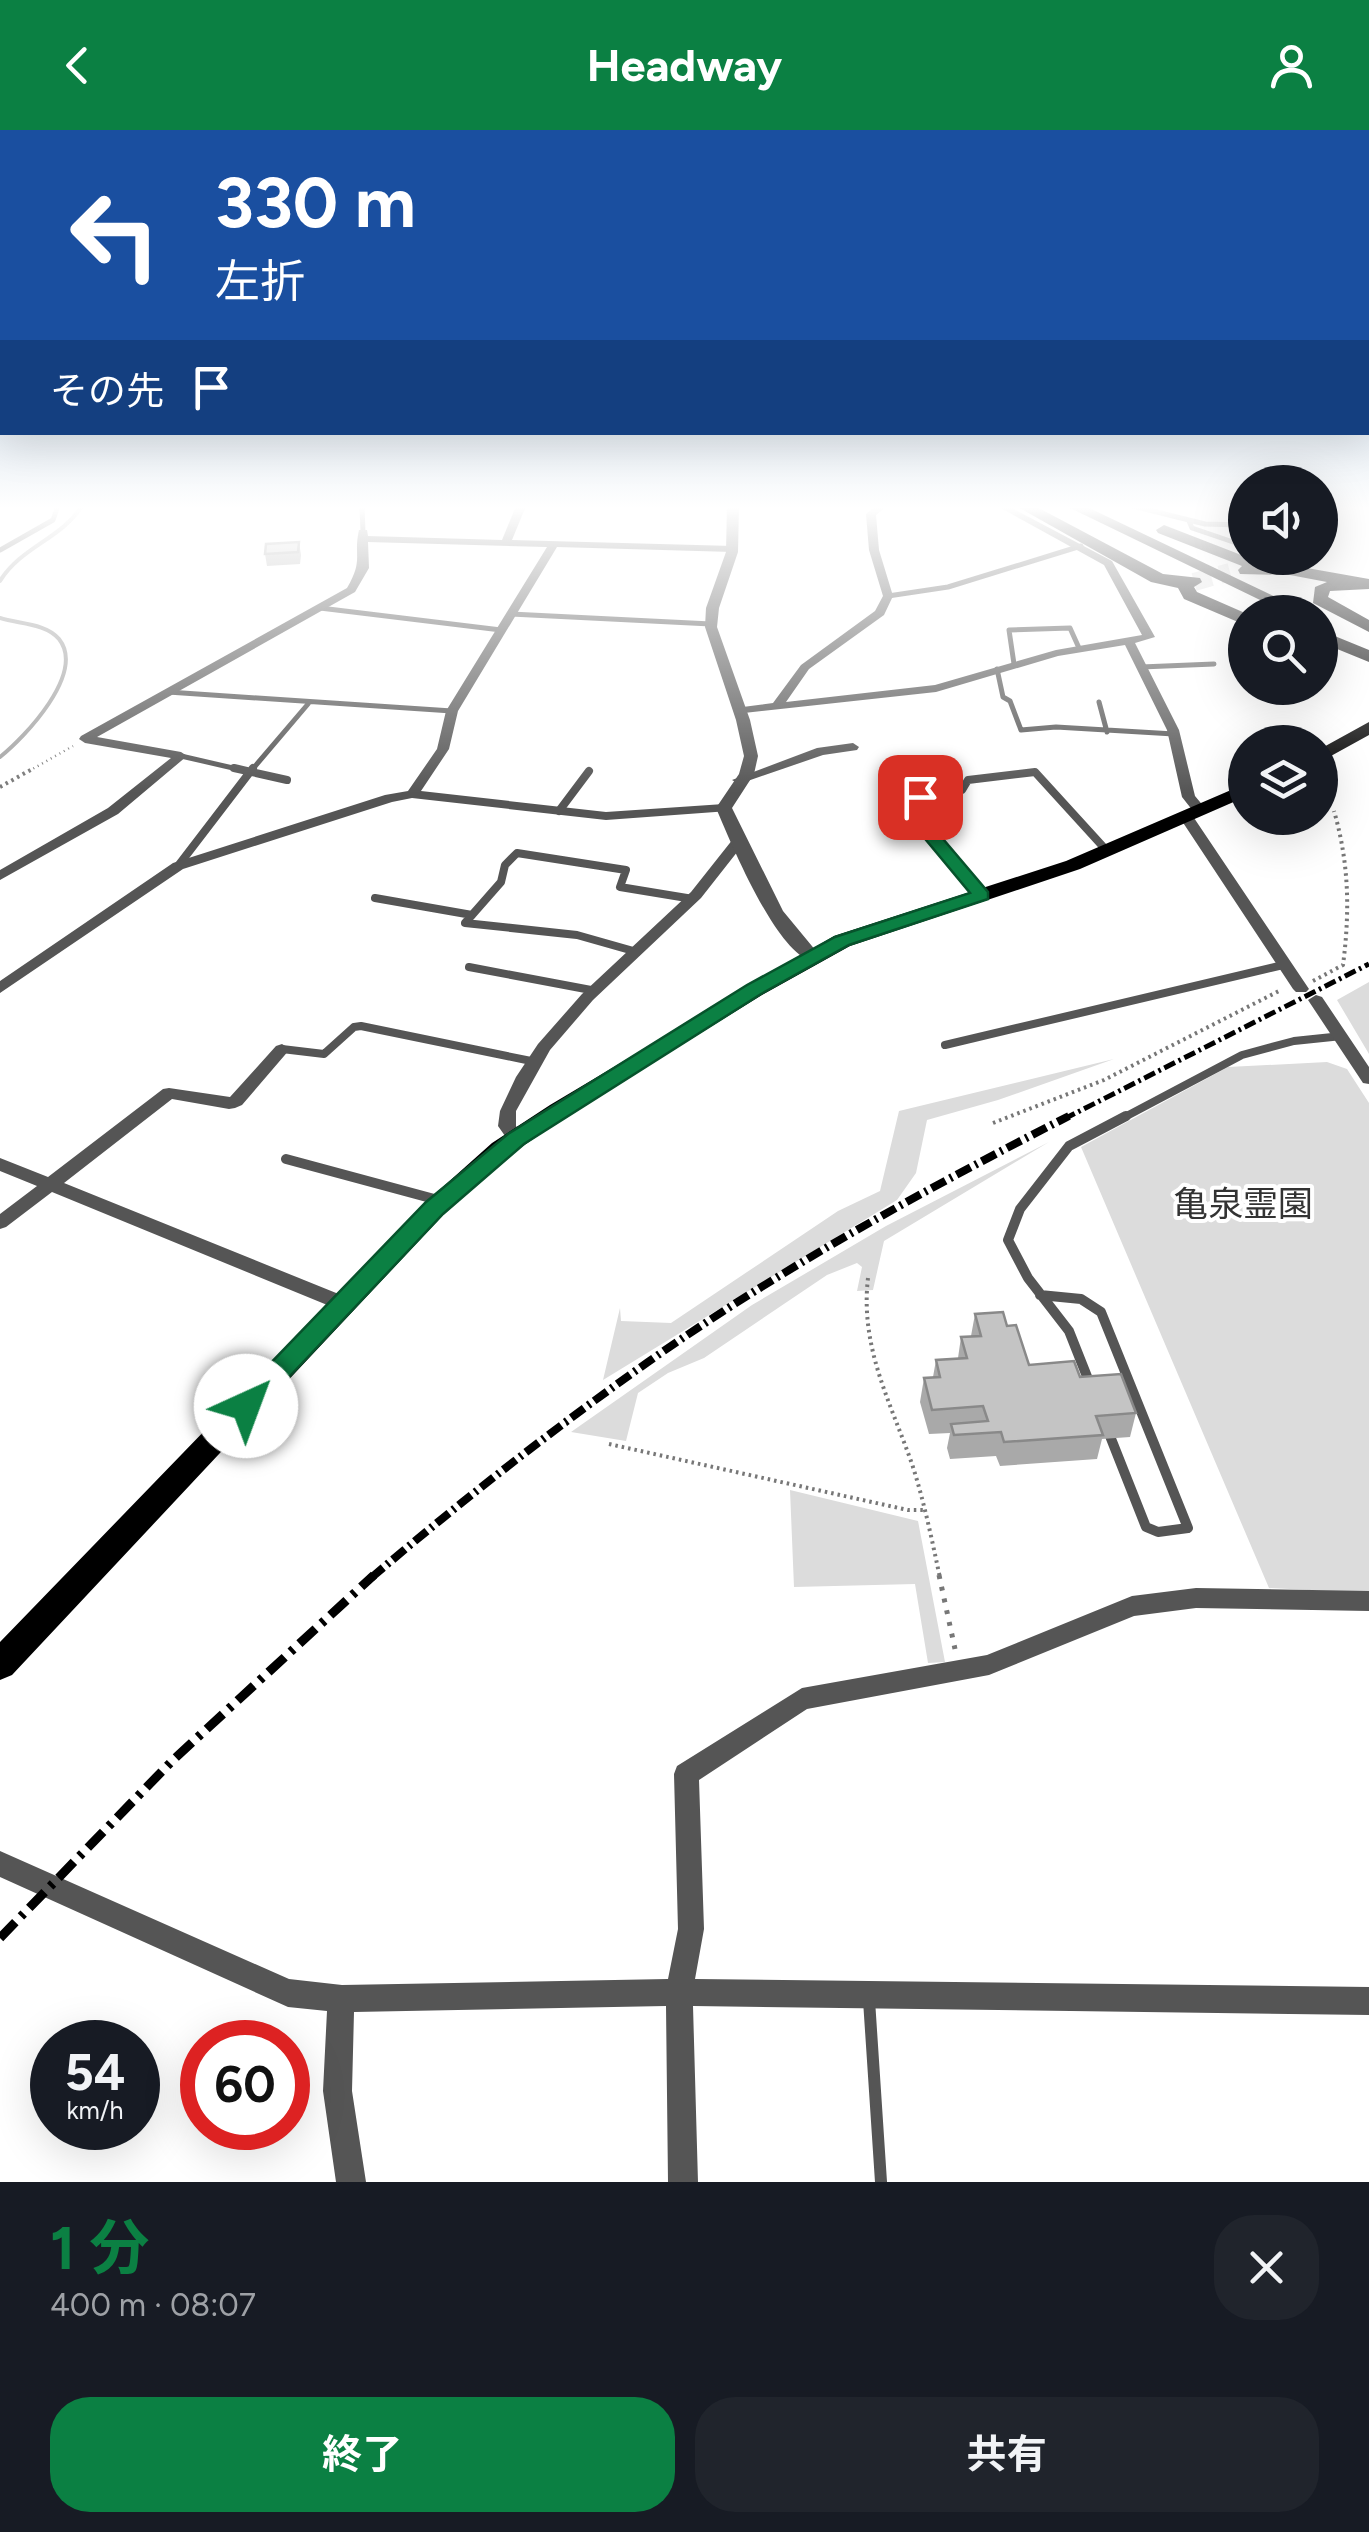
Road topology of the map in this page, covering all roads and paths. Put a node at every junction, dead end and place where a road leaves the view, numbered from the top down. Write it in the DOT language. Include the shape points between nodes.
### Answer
graph roads {
  1 [pos="330,602"];
  2 [pos="519,602"];
  3 [pos="718,602"];
  4 [pos="885,602"];
  5 [pos="1130,602"];
  6 [pos="1205,602"];
  7 [pos="1325,602"];
  8 [pos="320,608"];
  9 [pos="1228,612"];
  10 [pos="511,614"];
  11 [pos="711,624"];
  12 [pos="1369,627"];
  13 [pos="501,630"];
  14 [pos="1338,631"];
  15 [pos="1128,642"];
  16 [pos="1338,643"];
  17 [pos="1369,645"];
  18 [pos="1079,648"];
  19 [pos="1369,657"];
  20 [pos="1338,660"];
  21 [pos="1014,664"];
  22 [pos="1214,664"];
  23 [pos="1141,667"];
  24 [pos="997,669"];
  25 [pos="1369,672"];
  26 [pos="168,692"];
  27 [pos="1098,702"];
  28 [pos="308,704"];
  29 [pos="778,705"];
  30 [pos="452,710"];
  31 [pos="739,711"];
  32 [pos="1369,727"];
  33 [pos="1107,732"];
  34 [pos="1174,734"];
  35 [pos="85,739"];
  36 [pos="1338,745"];
  37 [pos="853,747"];
  38 [pos="181,756"];
  39 [pos="251,771"];
  40 [pos="589,771"];
  41 [pos="287,780"];
  42 [pos="739,780"];
  43 [pos="0,787"];
  44 [pos="412,794"];
  45 [pos="1228,797"];
  46 [pos="724,808"];
  47 [pos="559,811"];
  48 [pos="1192,812"];
  49 [pos="1338,823"];
  50 [pos="738,842"];
  51 [pos="1107,851"];
  52 [pos="178,866"];
  53 [pos="0,876"];
  54 [pos="982,896"];
  55 [pos="375,898"];
  56 [pos="693,899"];
  57 [pos="472,914"];
  58 [pos="638,952"];
  59 [pos="812,957"];
  60 [pos="1283,965"];
  61 [pos="469,967"];
  62 [pos="1298,986"];
  63 [pos="0,988"];
  64 [pos="591,990"];
  65 [pos="1316,1000"];
  66 [pos="1342,1036"];
  67 [pos="945,1045"];
  68 [pos="282,1049"];
  69 [pos="536,1062"];
  70 [pos="1369,1079"];
  71 [pos="993,1124"];
  72 [pos="516,1139"];
  73 [pos="286,1159"];
  74 [pos="0,1164"];
  75 [pos="52,1185"];
  76 [pos="442,1201"];
  77 [pos="0,1223"];
  78 [pos="868,1278"];
  79 [pos="1040,1295"];
  80 [pos="344,1304"];
  81 [pos="1092,1391"];
  82 [pos="1106,1426"];
  83 [pos="610,1444"];
  84 [pos="924,1510"];
  85 [pos="1369,1601"];
  86 [pos="0,1664"];
  87 [pos="960,1672"];
  88 [pos="0,1864"];
  89 [pos="679,1992"];
  90 [pos="869,1996"];
  91 [pos="342,1999"];
  92 [pos="1369,2001"];
  93 [pos="351,2182"];
  94 [pos="684,2182"];
  95 [pos="881,2182"];
  1 -- 8 [label="street"];
  2 -- 10 [label="street"];
  3 -- 11 [label="street"];
  4 -- 29 [label="street" via="880,613 805,667"];
  5 -- 15 [label="street" via="1150,637"];
  6 -- 9 [label="highway"];
  7 -- 12 [label="highway"];
  8 -- 13 [label="lane"];
  8 -- 26 [label="street"];
  10 -- 11 [label="lane"];
  10 -- 13 [label="street"];
  11 -- 31 [label="street"];
  13 -- 30 [label="street"];
  14 -- 17 [label="highway"];
  15 -- 18 [label="street"];
  15 -- 23 [label="street"];
  16 -- 19 [label="highway"];
  18 -- 21 [label="street"];
  18 -- 21 [label="lane" via="1070,628 1009,630"];
  20 -- 25 [label="highway"];
  21 -- 24 [label="street"];
  22 -- 23 [label="lane"];
  23 -- 34 [label="street"];
  24 -- 29 [label="street" via="936,688"];
  24 -- 33 [label="lane" via="1003,698 1021,730"];
  26 -- 28 [label="lane"];
  26 -- 35 [label="street"];
  27 -- 33 [label="lane"];
  28 -- 30 [label="lane"];
  28 -- 39 [label="lane"];
  29 -- 31 [label="street"];
  30 -- 44 [label="street" via="443,748"];
  31 -- 42 [label="street" via="750,756"];
  32 -- 36 [label="main road"];
  33 -- 34 [label="lane"];
  34 -- 48 [label="street"];
  35 -- 38 [label="street"];
  35 -- 43 [label="path"];
  37 -- 42 [label="street" via="821,751"];
  38 -- 39 [label="lane"];
  38 -- 53 [label="street" via="113,811"];
  39 -- 41 [label="lane"];
  39 -- 52 [label="lane"];
  40 -- 47 [label="lane"];
  42 -- 46 [label="street"];
  44 -- 47 [label="street"];
  44 -- 52 [label="street"];
  45 -- 48 [label="main road"];
  46 -- 47 [label="street" via="606,816"];
  46 -- 50 [label="street"];
  48 -- 51 [label="main road"];
  48 -- 60 [label="street"];
  49 -- 62 [label="path" via="1351,904 1343,965"];
  50 -- 56 [label="street"];
  50 -- 59 [label="street" via="790,936"];
  51 -- 54 [label="main road"];
  51 -- 54 [label="lane" via="1036,772 968,780 962,790 920,797 930,834"];
  52 -- 63 [label="street"];
  54 -- 59 [label="main road" via="860,934"];
  55 -- 57 [label="lane"];
  56 -- 57 [label="lane" via="620,887 626,870 517,853"];
  56 -- 58 [label="street"];
  57 -- 58 [label="lane" via="465,923 577,935"];
  58 -- 64 [label="street"];
  59 -- 72 [label="main road"];
  60 -- 62 [label="street"];
  60 -- 67 [label="lane"];
  61 -- 64 [label="lane"];
  62 -- 71 [label="path" via="1104,1080"];
  64 -- 69 [label="street"];
  65 -- 66 [label="street"];
  66 -- 70 [label="street"];
  66 -- 79 [label="lane" via="1242,1055 1069,1146 1020,1209 1008,1240"];
  68 -- 69 [label="lane" via="323,1057 361,1026"];
  68 -- 75 [label="street" via="236,1101 169,1093"];
  69 -- 72 [label="street" via="508,1112"];
  72 -- 76 [label="main road"];
  73 -- 76 [label="lane"];
  74 -- 75 [label="street"];
  75 -- 77 [label="street"];
  75 -- 80 [label="street"];
  76 -- 80 [label="main road"];
  78 -- 84 [label="path" via="865,1332"];
  79 -- 81 [label="lane" via="1070,1331"];
  79 -- 82 [label="lane" via="1075,1297 1101,1312 1188,1528 1146,1527"];
  80 -- 86 [label="main road"];
  83 -- 84 [label="path"];
  84 -- 87 [label="path"];
  85 -- 87 [label="street" via="1162,1601 1096,1618"];
  87 -- 89 [label="street" via="802,1698 686,1774 692,1929"];
  88 -- 91 [label="street" via="288,1993"];
  89 -- 90 [label="street"];
  89 -- 91 [label="street"];
  89 -- 94 [label="street"];
  90 -- 92 [label="street"];
  90 -- 95 [label="lane"];
  91 -- 93 [label="street" via="335,2098"];
}
